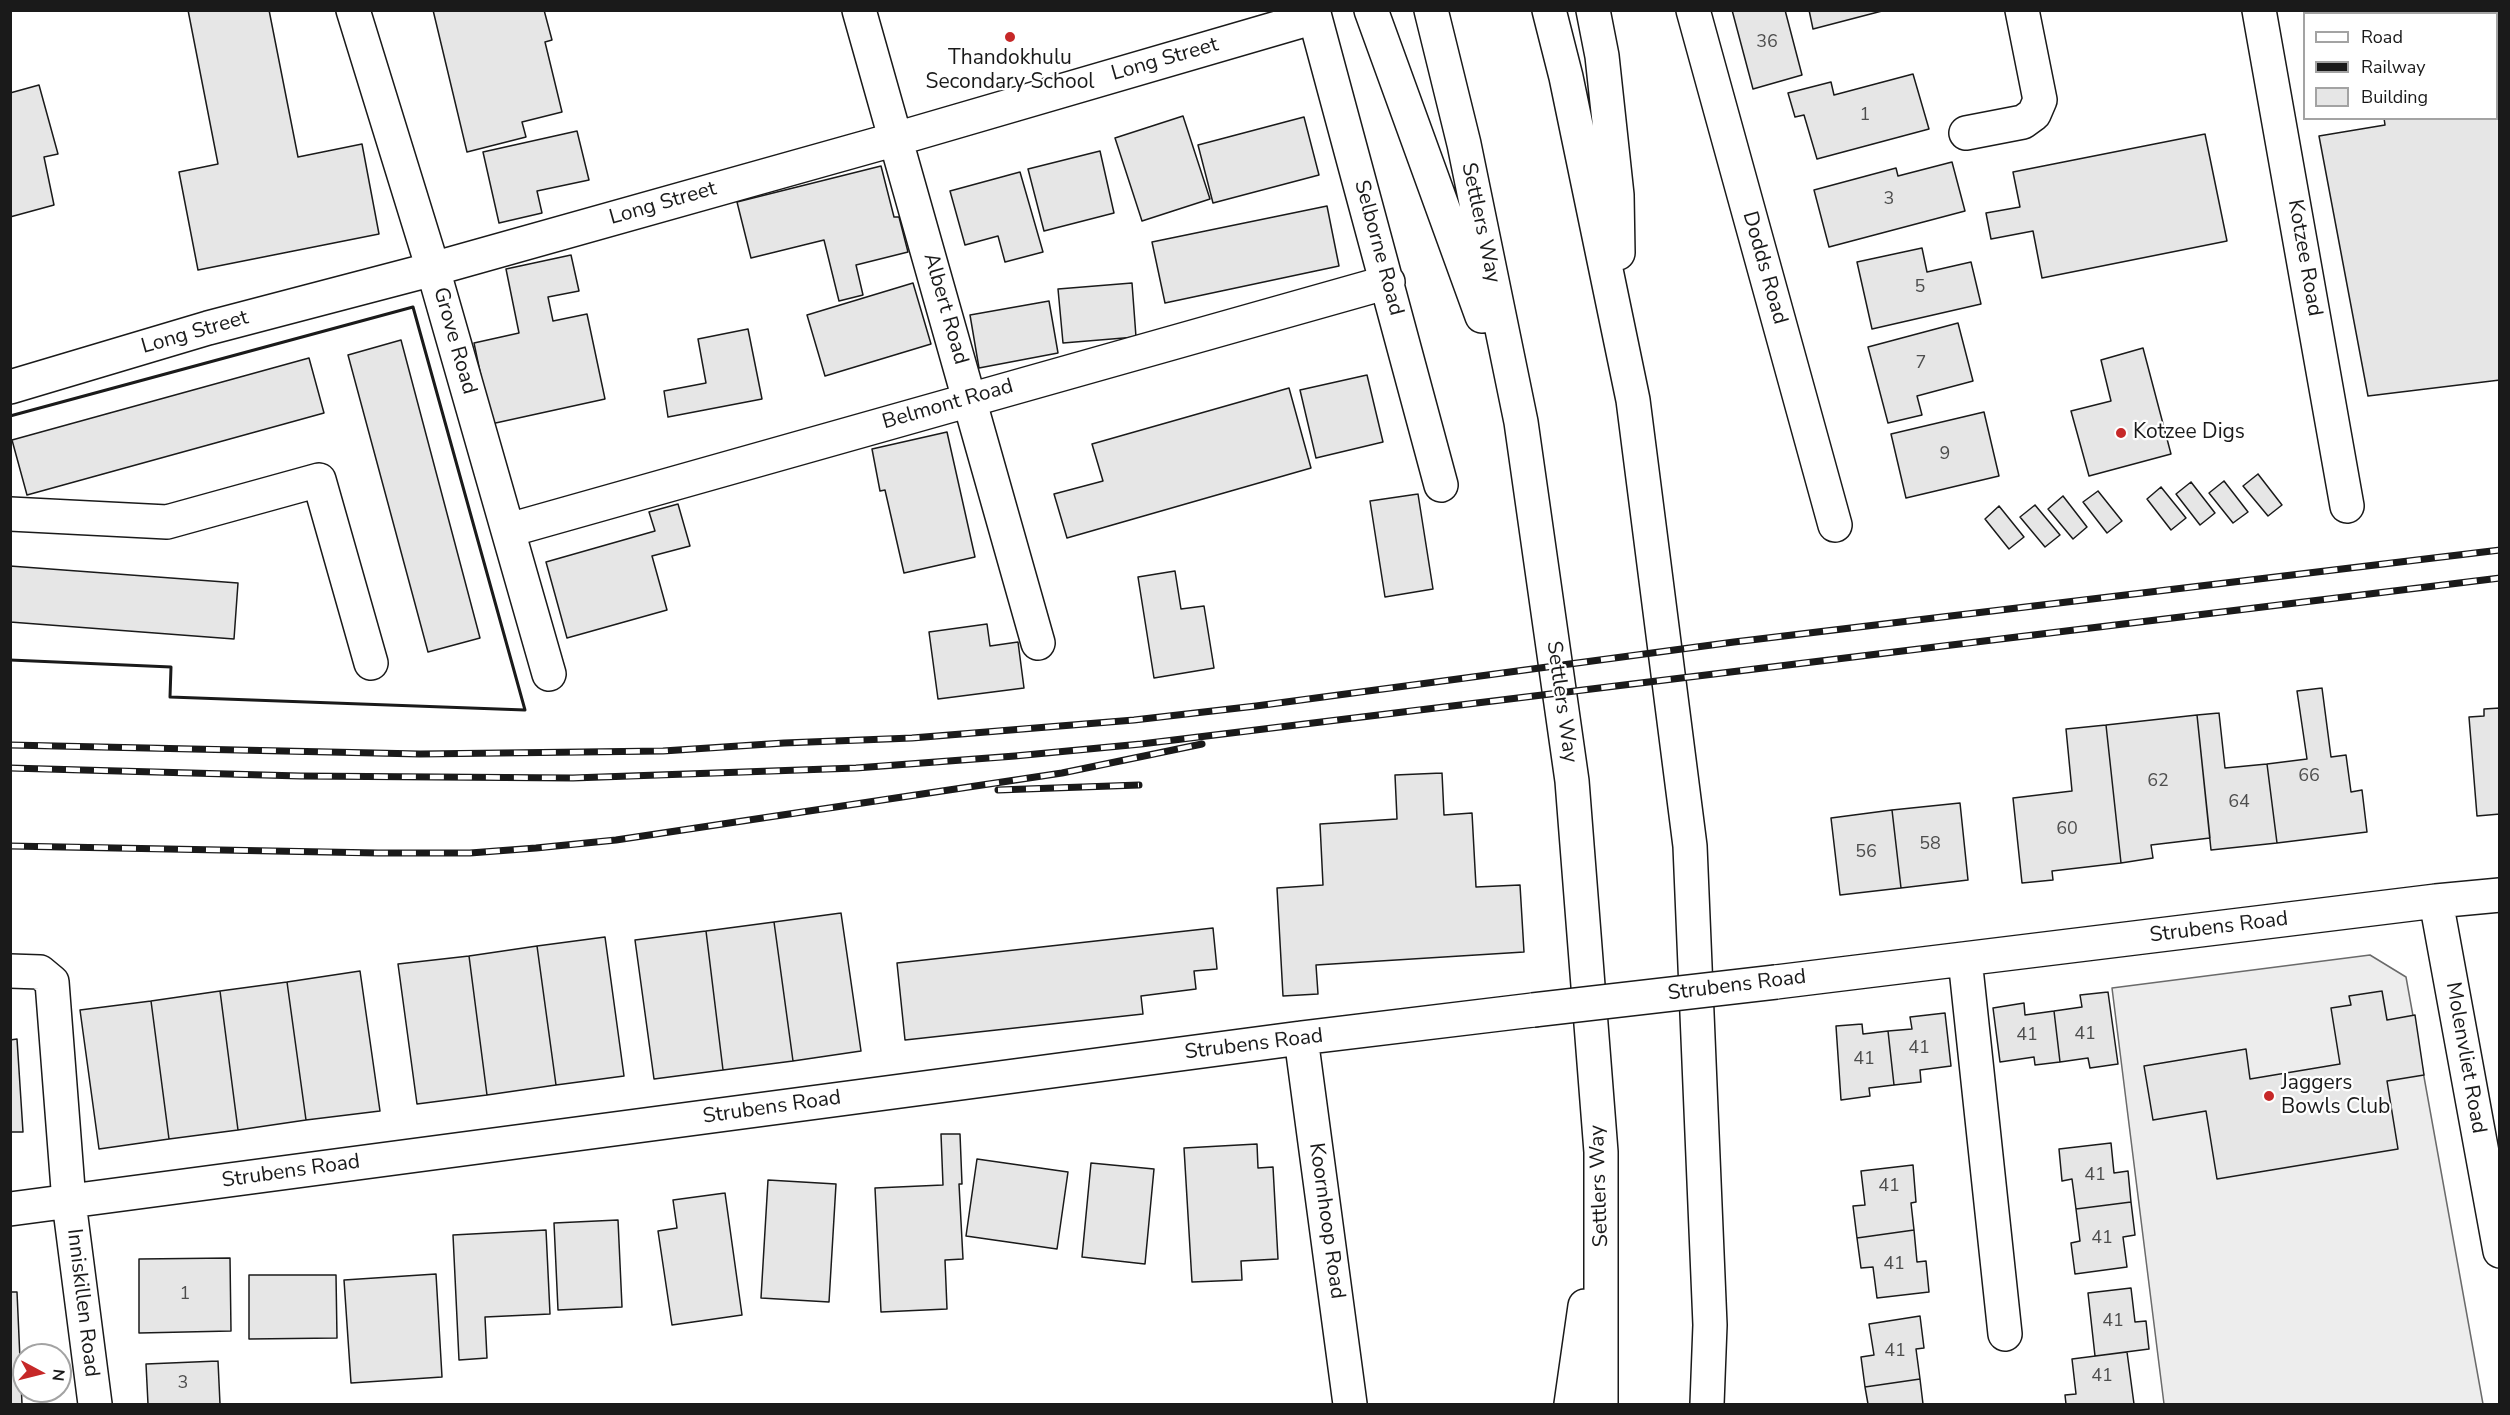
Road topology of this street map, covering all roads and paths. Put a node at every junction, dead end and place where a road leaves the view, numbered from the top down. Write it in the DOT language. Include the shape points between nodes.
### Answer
graph roads {
  1 [pos="353,10"];
  2 [pos="859,10"];
  3 [pos="1371,10"];
  4 [pos="1431,10"];
  5 [pos="1549,10"];
  6 [pos="1593,10"];
  7 [pos="1693,10"];
  8 [pos="2022,10"];
  9 [pos="2259,10"];
  10 [pos="1314,14"];
  11 [pos="1966,133"];
  12 [pos="896,139"];
  13 [pos="433,269"];
  14 [pos="1388,282"];
  15 [pos="1620,333"];
  16 [pos="10,387"];
  17 [pos="970,399"];
  18 [pos="1521,422"];
  19 [pos="1441,485"];
  20 [pos="2347,506"];
  21 [pos="10,514"];
  22 [pos="1835,525"];
  23 [pos="508,530"];
  24 [pos="1038,643"];
  25 [pos="371,663"];
  26 [pos="549,674"];
  27 [pos="2499,895"];
  28 [pos="2436,901"];
  29 [pos="1965,959"];
  30 [pos="10,971"];
  31 [pos="1301,1038"];
  32 [pos="1602,1182"];
  33 [pos="69,1202"];
  34 [pos="10,1209"];
  35 [pos="2499,1251"];
  36 [pos="1710,1325"];
  37 [pos="2005,1334"];
  38 [pos="95,1404"];
  39 [pos="1350,1404"];
  40 [pos="1571,1404"];
  41 [pos="1601,1404"];
  42 [pos="1707,1404"];
  43 [pos="1726,1404"];
  1 -- 13 [label="main road, Grove Road"];
  2 -- 12 [label="main road, Albert Road"];
  3 -- 18 [label="main road"];
  4 -- 18 [label="main road, Settlers Way" via="1464,144"];
  5 -- 15 [label="main road"];
  6 -- 15 [label="main road" via="1602,56 1617,195"];
  7 -- 22 [label="main road, Dodds Road"];
  8 -- 11 [label="main road" via="2040,100 2034,114 2023,122"];
  9 -- 20 [label="main road, Kotzee Road"];
  10 -- 12 [label="main road, Long Street"];
  10 -- 14 [label="main road, Selborne Road"];
  12 -- 13 [label="main road, Long Street"];
  12 -- 17 [label="main road, Albert Road"];
  13 -- 16 [label="main road, Long Street" via="208,328"];
  13 -- 23 [label="main road, Grove Road"];
  14 -- 17 [label="main road, Belmont Road"];
  14 -- 19 [label="main road, Selborne Road"];
  15 -- 36 [label="main road" via="1633,400 1690,846"];
  17 -- 23 [label="main road, Belmont Road"];
  17 -- 24 [label="main road, Albert Road"];
  18 -- 32 [label="main road, Settlers Way" via="1572,781"];
  21 -- 25 [label="main road" via="167,522 319,480"];
  23 -- 26 [label="main road, Grove Road"];
  27 -- 28 [label="main road, Strubens Road"];
  28 -- 29 [label="main road, Strubens Road"];
  28 -- 35 [label="main road, Molenvliet Road"];
  29 -- 31 [label="main road, Strubens Road, bridge"];
  29 -- 37 [label="main road"];
  30 -- 33 [label="main road, Inniskillen Road" via="40,972 52,982"];
  31 -- 33 [label="main road, Strubens Road"];
  31 -- 39 [label="main road, Koornhoop Road"];
  32 -- 40 [label="main road"];
  32 -- 41 [label="main road, Settlers Way"];
  33 -- 34 [label="main road, Strubens Road"];
  33 -- 38 [label="main road, Inniskillen Road"];
  36 -- 42 [label="main road"];
  36 -- 43 [label="main road"];
}
